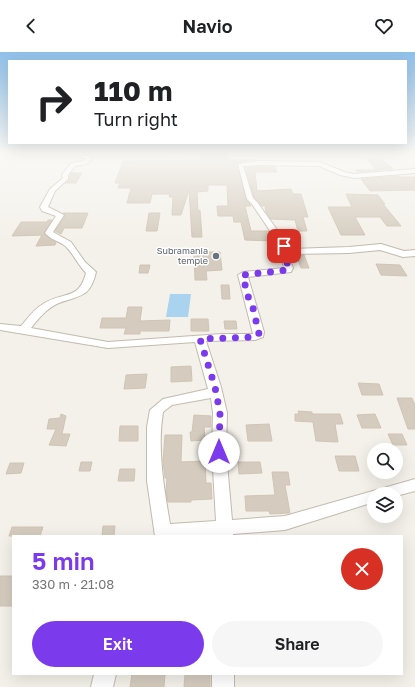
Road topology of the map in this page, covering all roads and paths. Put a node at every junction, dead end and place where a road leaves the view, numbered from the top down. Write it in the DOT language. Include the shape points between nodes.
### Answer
graph roads {
  1 [pos="62,182"];
  2 [pos="245,182"];
  3 [pos="288,252"];
  4 [pos="415,254"];
  5 [pos="0,327"];
  6 [pos="24,330"];
  7 [pos="200,339"];
  8 [pos="215,387"];
  9 [pos="415,485"];
  10 [pos="403,488"];
  11 [pos="367,498"];
  12 [pos="225,532"];
  13 [pos="164,534"];
  14 [pos="105,675"];
  15 [pos="223,675"];
  16 [pos="102,687"];
  17 [pos="223,687"];
  1 -- 6 [label="street" via="52,190 44,206 45,209 60,215 49,233 68,244 91,272 90,281 85,290 71,298 49,304 35,315"];
  2 -- 3 [label="street" via="250,199"];
  3 -- 4 [label="street" via="381,247 403,254"];
  3 -- 7 [label="street" via="288,270 243,275 259,334 254,337"];
  5 -- 6 [label="street"];
  6 -- 7 [label="street" via="108,345"];
  7 -- 8 [label="street"];
  8 -- 12 [label="street" via="220,413 219,452"];
  8 -- 13 [label="street" via="209,394 168,402 157,410 154,427 155,481"];
  9 -- 10 [label="street"];
  11 -- 12 [label="street" via="285,523"];
  12 -- 13 [label="street"];
  14 -- 16 [label="street"];
  15 -- 17 [label="street"];
}
